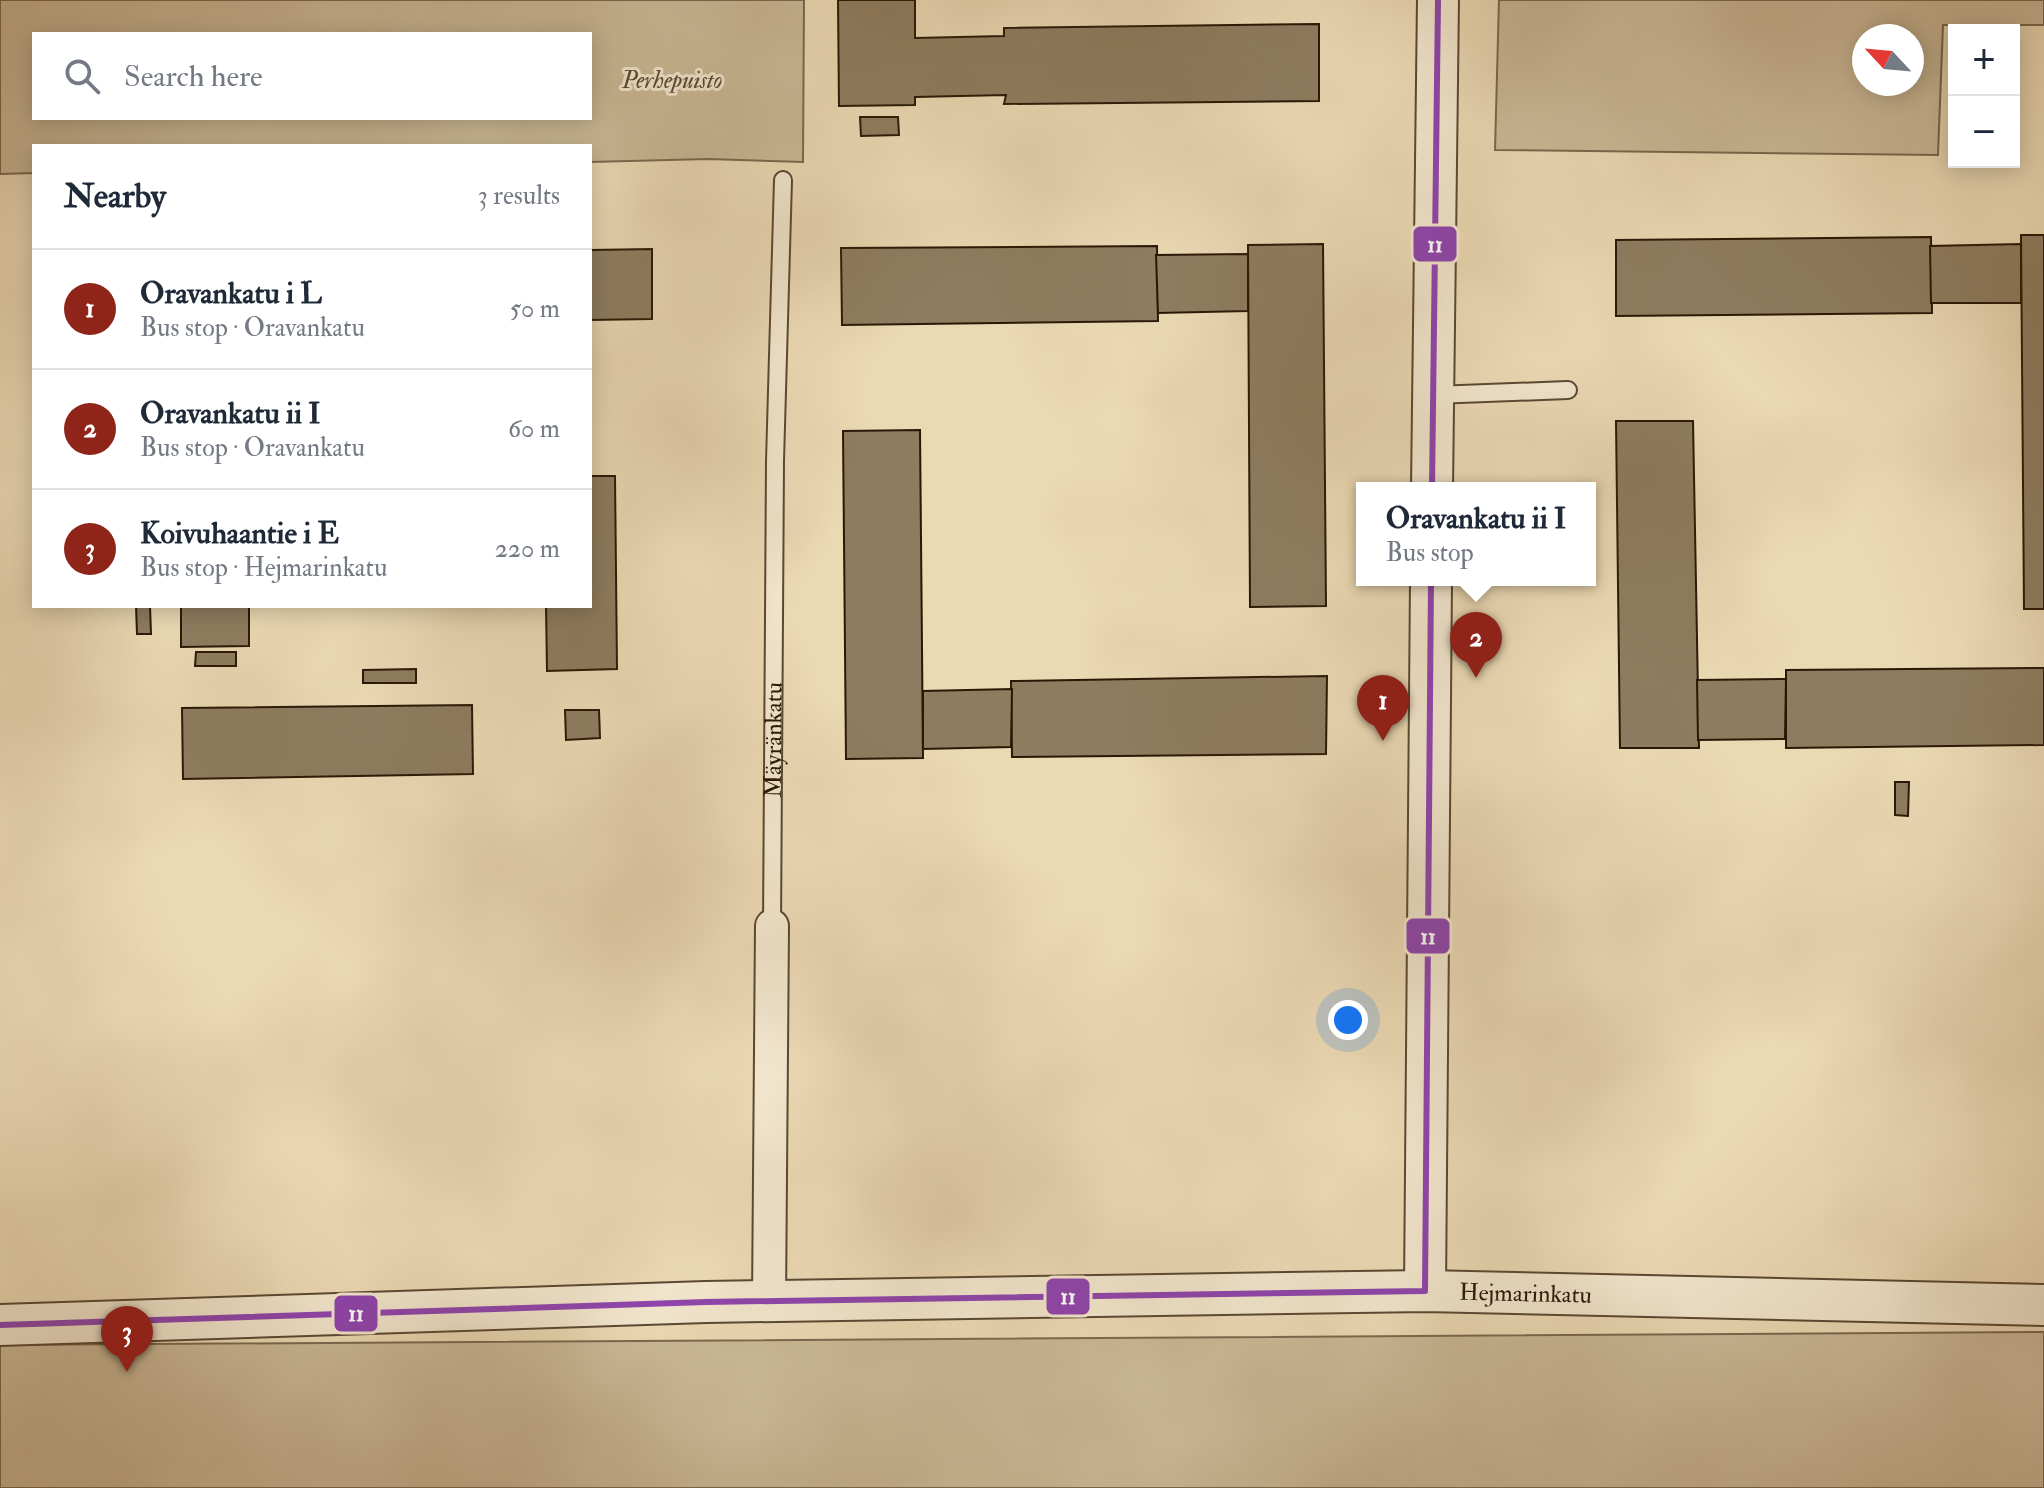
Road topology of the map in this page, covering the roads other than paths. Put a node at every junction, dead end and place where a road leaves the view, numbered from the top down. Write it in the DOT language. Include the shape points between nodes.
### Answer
graph roads {
  1 [pos="1438,0"];
  2 [pos="783,180"];
  3 [pos="1568,390"];
  4 [pos="1434,395"];
  5 [pos="1432,482"];
  6 [pos="1431,586"];
  7 [pos="772,926"];
  8 [pos="1425,1291"];
  9 [pos="769,1301"];
  10 [pos="2044,1305"];
  11 [pos="0,1325"];
  1 -- 4 [label="street"];
  2 -- 7 [label="lane, Mäyränkatu"];
  3 -- 4 [label="lane"];
  4 -- 5 [label="street"];
  6 -- 8 [label="street"];
  7 -- 9 [label="street, Mäyränkatu"];
  8 -- 9 [label="street, Hejmarinkatu"];
  8 -- 10 [label="street, Hejmarinkatu"];
  9 -- 11 [label="street, Hejmarinkatu"];
}
